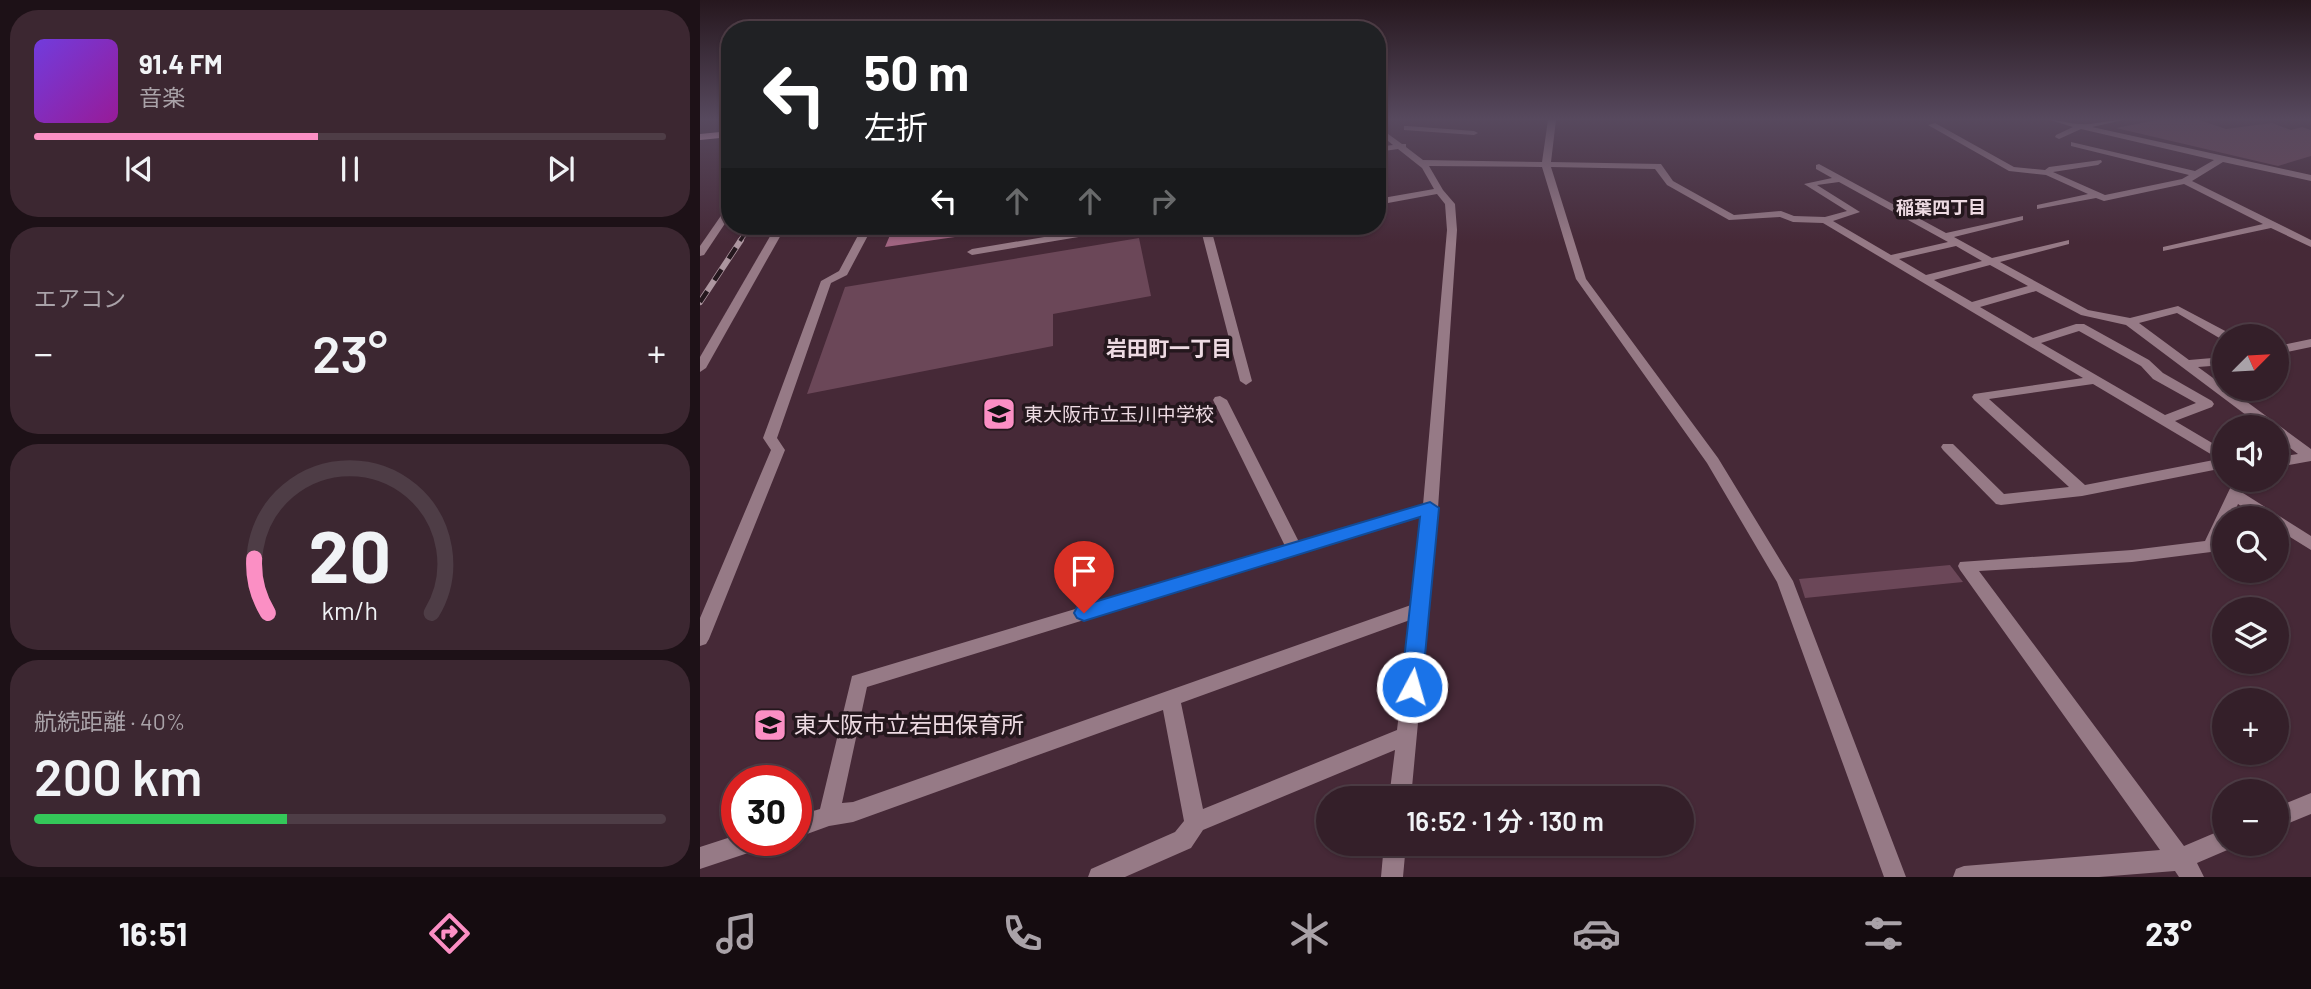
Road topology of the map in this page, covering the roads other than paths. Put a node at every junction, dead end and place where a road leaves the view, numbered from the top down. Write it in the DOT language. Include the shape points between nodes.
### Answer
graph roads {
  1 [pos="1421,161"];
  2 [pos="1547,161"];
  3 [pos="1998,161"];
  4 [pos="2143,161"];
  5 [pos="2218,161"];
  6 [pos="2225,161"];
  7 [pos="2098,162"];
  8 [pos="1423,163"];
  9 [pos="1546,166"];
  10 [pos="1819,167"];
  11 [pos="2048,173"];
  12 [pos="2196,174"];
  13 [pos="2311,178"];
  14 [pos="1839,179"];
  15 [pos="2185,181"];
  16 [pos="1439,191"];
  17 [pos="2096,195"];
  18 [pos="1386,200"];
  19 [pos="2040,207"];
  20 [pos="2020,218"];
  21 [pos="1825,220"];
  22 [pos="721,222"];
  23 [pos="2274,224"];
  24 [pos="775,235"];
  25 [pos="863,235"];
  26 [pos="1073,235"];
  27 [pos="1207,235"];
  28 [pos="1945,236"];
  29 [pos="2065,242"];
  30 [pos="1956,243"];
  31 [pos="2311,244"];
  32 [pos="2167,249"];
  33 [pos="972,252"];
  34 [pos="700,253"];
  35 [pos="1890,258"];
  36 [pos="1992,262"];
  37 [pos="1925,279"];
  38 [pos="2037,287"];
  39 [pos="1970,306"];
  40 [pos="2130,322"];
  41 [pos="2212,329"];
  42 [pos="2031,342"];
  43 [pos="2311,343"];
  44 [pos="2289,348"];
  45 [pos="2212,361"];
  46 [pos="2187,364"];
  47 [pos="700,368"];
  48 [pos="2096,380"];
  49 [pos="1246,381"];
  50 [pos="1220,400"];
  51 [pos="2255,415"];
  52 [pos="2164,420"];
  53 [pos="2289,440"];
  54 [pos="1948,447"];
  55 [pos="2212,449"];
  56 [pos="2311,456"];
  57 [pos="2289,461"];
  58 [pos="2212,465"];
  59 [pos="2082,491"];
  60 [pos="2236,492"];
  61 [pos="2235,495"];
  62 [pos="2230,506"];
  63 [pos="2252,506"];
  64 [pos="1430,508"];
  65 [pos="2289,530"];
  66 [pos="2212,544"];
  67 [pos="2311,544"];
  68 [pos="1294,548"];
  69 [pos="1420,609"];
  70 [pos="700,639"];
  71 [pos="1170,697"];
  72 [pos="1406,736"];
  73 [pos="1401,786"];
  74 [pos="2311,803"];
  75 [pos="2289,813"];
  76 [pos="829,816"];
  77 [pos="812,822"];
  78 [pos="1195,823"];
  79 [pos="2212,849"];
  80 [pos="721,851"];
  81 [pos="1394,856"];
  82 [pos="700,858"];
  83 [pos="2186,868"];
  84 [pos="1099,877"];
  85 [pos="1392,877"];
  86 [pos="1895,877"];
  87 [pos="1964,877"];
  1 -- 8 [label="street"];
  2 -- 9 [label="street"];
  3 -- 11 [label="street" via="2012,169"];
  4 -- 12 [label="street"];
  5 -- 12 [label="street"];
  6 -- 13 [label="street"];
  7 -- 11 [label="street"];
  8 -- 9 [label="street"];
  8 -- 16 [label="street"];
  9 -- 21 [label="street" via="1658,166 1670,183 1732,218 1781,214"];
  9 -- 86 [label="street" via="1581,279 1713,461 1785,581"];
  10 -- 14 [label="street"];
  11 -- 17 [label="street"];
  12 -- 15 [label="street"];
  14 -- 21 [label="street" via="1808,184 1855,212"];
  14 -- 28 [label="street"];
  15 -- 17 [label="street" via="2104,198"];
  15 -- 23 [label="street"];
  16 -- 18 [label="street"];
  16 -- 64 [label="street" via="1450,204 1452,248"];
  17 -- 19 [label="street"];
  20 -- 28 [label="street"];
  21 -- 35 [label="street"];
  22 -- 34 [label="street"];
  23 -- 31 [label="street"];
  23 -- 32 [label="street"];
  24 -- 47 [label="street"];
  25 -- 70 [label="street" via="844,273 826,281 770,438 778,450"];
  26 -- 33 [label="street"];
  27 -- 49 [label="street"];
  28 -- 30 [label="street"];
  29 -- 36 [label="street"];
  30 -- 35 [label="street"];
  30 -- 36 [label="street"];
  35 -- 37 [label="street"];
  36 -- 37 [label="street"];
  36 -- 38 [label="street"];
  37 -- 39 [label="street"];
  38 -- 39 [label="street"];
  38 -- 40 [label="street" via="2084,313"];
  39 -- 42 [label="street"];
  40 -- 41 [label="street" via="2178,309"];
  40 -- 46 [label="street"];
  42 -- 48 [label="street"];
  42 -- 52 [label="street" via="2080,327 2207,404"];
  43 -- 44 [label="street"];
  45 -- 46 [label="street"];
  46 -- 51 [label="street"];
  48 -- 52 [label="street"];
  48 -- 59 [label="street" via="1979,397"];
  50 -- 68 [label="street"];
  52 -- 55 [label="street"];
  53 -- 56 [label="street"];
  54 -- 59 [label="street" via="2001,500"];
  56 -- 57 [label="street"];
  58 -- 59 [label="street"];
  60 -- 61 [label="street"];
  61 -- 62 [label="street"];
  61 -- 63 [label="street"];
  64 -- 68 [label="street"];
  64 -- 69 [label="street"];
  65 -- 67 [label="street"];
  66 -- 83 [label="street" via="2132,556 1966,566"];
  68 -- 76 [label="street" via="859,682"];
  69 -- 71 [label="street"];
  69 -- 72 [label="street"];
  71 -- 76 [label="street" via="853,812"];
  71 -- 78 [label="street"];
  72 -- 73 [label="street"];
  72 -- 78 [label="street"];
  74 -- 75 [label="street"];
  76 -- 77 [label="street"];
  78 -- 84 [label="street" via="1183,840"];
  79 -- 83 [label="street"];
  80 -- 82 [label="street"];
  81 -- 85 [label="street"];
  83 -- 87 [label="street"];
}
